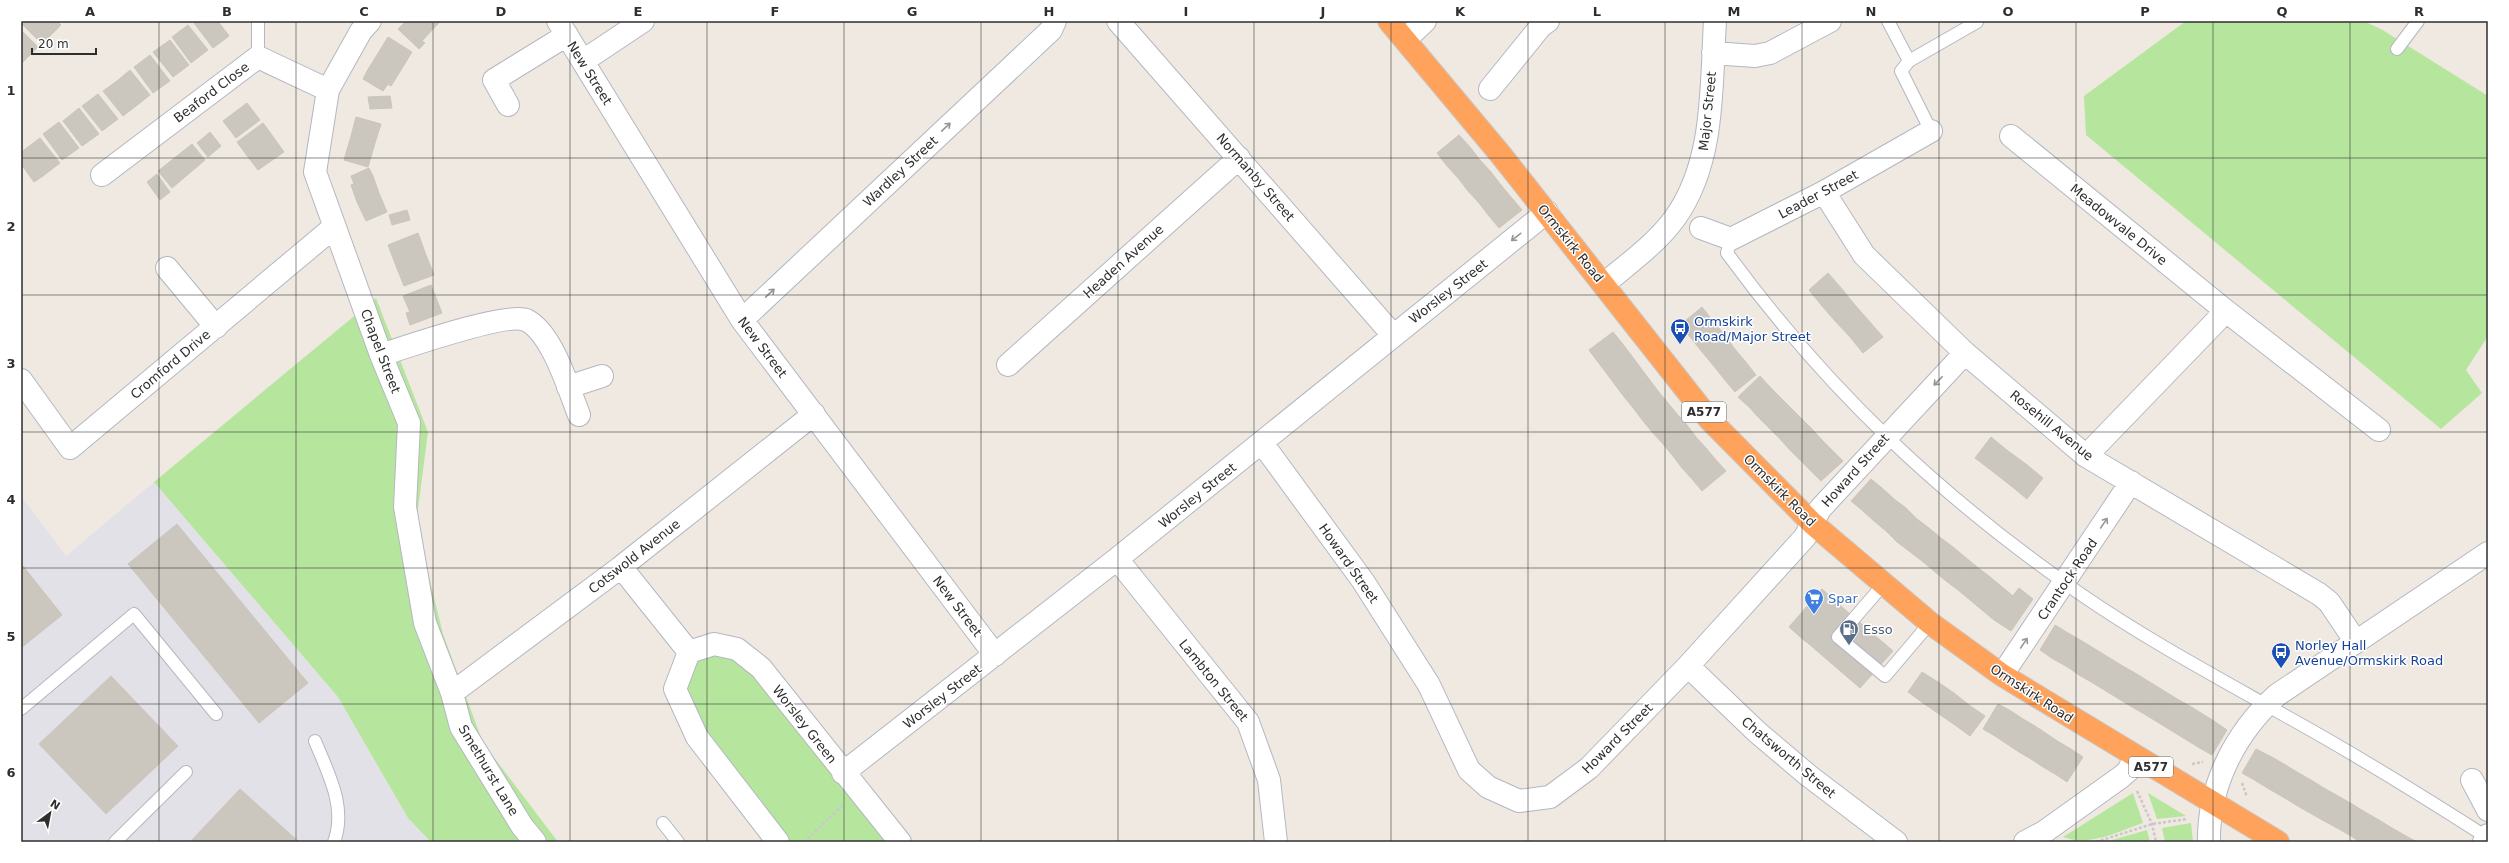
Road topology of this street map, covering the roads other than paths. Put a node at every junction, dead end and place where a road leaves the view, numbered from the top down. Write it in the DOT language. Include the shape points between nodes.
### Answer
graph roads {
  1 [pos="258,21"];
  2 [pos="370,21"];
  3 [pos="643,21"];
  4 [pos="1118,21"];
  5 [pos="1389,21"];
  6 [pos="1425,21"];
  7 [pos="1548,21"];
  8 [pos="1715,21"];
  9 [pos="1830,21"];
  10 [pos="1888,21"];
  11 [pos="2418,21"];
  12 [pos="1977,22"];
  13 [pos="1046,24"];
  14 [pos="562,28"];
  15 [pos="1406,39"];
  16 [pos="2397,49"];
  17 [pos="1713,53"];
  18 [pos="258,57"];
  19 [pos="583,61"];
  20 [pos="1908,61"];
  21 [pos="1490,89"];
  22 [pos="328,90"];
  23 [pos="508,105"];
  24 [pos="1931,131"];
  25 [pos="2011,136"];
  26 [pos="1239,158"];
  27 [pos="102,175"];
  28 [pos="1824,192"];
  29 [pos="1547,212"];
  30 [pos="334,227"];
  31 [pos="1702,228"];
  32 [pos="1730,239"];
  33 [pos="167,268"];
  34 [pos="1604,284"];
  35 [pos="2226,310"];
  36 [pos="742,320"];
  37 [pos="216,327"];
  38 [pos="1393,335"];
  39 [pos="1965,353"];
  40 [pos="381,355"];
  41 [pos="1008,365"];
  42 [pos="602,376"];
  43 [pos="21,380"];
  44 [pos="568,387"];
  45 [pos="814,414"];
  46 [pos="579,415"];
  47 [pos="2379,430"];
  48 [pos="1885,436"];
  49 [pos="1262,443"];
  50 [pos="2086,456"];
  51 [pos="2131,482"];
  52 [pos="1812,523"];
  53 [pos="2486,558"];
  54 [pos="1117,559"];
  55 [pos="621,567"];
  56 [pos="2065,582"];
  57 [pos="1883,584"];
  58 [pos="1930,623"];
  59 [pos="2356,642"];
  60 [pos="689,652"];
  61 [pos="995,655"];
  62 [pos="1688,666"];
  63 [pos="2002,675"];
  64 [pos="452,693"];
  65 [pos="2266,705"];
  66 [pos="21,709"];
  67 [pos="216,714"];
  68 [pos="315,741"];
  69 [pos="2131,764"];
  70 [pos="186,772"];
  71 [pos="843,773"];
  72 [pos="2472,780"];
  73 [pos="2212,803"];
  74 [pos="2488,810"];
  75 [pos="663,824"];
  76 [pos="2487,838"];
  77 [pos="115,842"];
  78 [pos="334,842"];
  79 [pos="535,842"];
  80 [pos="678,842"];
  81 [pos="778,842"];
  82 [pos="900,842"];
  83 [pos="1276,842"];
  84 [pos="1896,842"];
  85 [pos="2025,842"];
  86 [pos="2209,842"];
  87 [pos="2278,842"];
  1 -- 18 [label="lane"];
  2 -- 22 [label="street, Chapel Street" via="361,31"];
  3 -- 19 [label="street"];
  4 -- 26 [label="street, Normanby Street"];
  5 -- 15 [label="highway, Ormskirk Road / A577"];
  6 -- 15 [label="street"];
  7 -- 21 [label="street" via="1541,26"];
  8 -- 17 [label="street, Major Street"];
  9 -- 17 [label="street" via="1770,53 1755,56"];
  10 -- 20 [label="lane"];
  11 -- 16 [label="lane"];
  12 -- 20 [label="lane"];
  36 -- 13 [label="street, Wardley Street, one-way"];
  14 -- 19 [label="street, New Street"];
  14 -- 23 [label="street" via="494,80"];
  15 -- 29 [label="highway, Ormskirk Road / A577"];
  17 -- 34 [label="street, Major Street" via="1707,135 1696,178 1687,198 1676,218 1652,244"];
  18 -- 22 [label="street, Beaford Close"];
  18 -- 27 [label="street, Beaford Close"];
  19 -- 36 [label="street, New Street"];
  20 -- 24 [label="lane" via="1901,71"];
  22 -- 30 [label="street, Chapel Street" via="315,172"];
  24 -- 28 [label="street, Leader Street"];
  25 -- 35 [label="street, Meadowvale Drive"];
  26 -- 38 [label="street, Normanby Street"];
  26 -- 41 [label="street, Headen Avenue"];
  28 -- 32 [label="street, Leader Street"];
  28 -- 39 [label="street, Rosehill Avenue" via="1864,255"];
  29 -- 34 [label="highway, Ormskirk Road / A577"];
  29 -- 38 [label="street, Worsley Street, one-way"];
  30 -- 37 [label="street, Cromford Drive"];
  30 -- 40 [label="street, Chapel Street"];
  31 -- 32 [label="street"];
  32 -- 48 [label="lane" via="1728,253 1768,309 1815,364"];
  33 -- 37 [label="street"];
  34 -- 52 [label="highway, Ormskirk Road / A577" via="1710,420"];
  35 -- 47 [label="street, Meadowvale Drive"];
  35 -- 50 [label="street"];
  36 -- 45 [label="street, New Street"];
  37 -- 43 [label="street, Cromford Drive" via="70,448"];
  38 -- 49 [label="street, Worsley Street"];
  39 -- 48 [label="street, Howard Street, one-way"];
  39 -- 50 [label="street, Rosehill Avenue"];
  40 -- 44 [label="street" via="502,320 526,320 544,335"];
  40 -- 64 [label="street, Chapel Street" via="409,423 405,507 425,623"];
  42 -- 44 [label="street"];
  44 -- 46 [label="street"];
  45 -- 55 [label="street, Cotswold Avenue"];
  45 -- 61 [label="street, New Street"];
  48 -- 52 [label="street, Howard Street" via="1820,509"];
  48 -- 56 [label="lane" via="1959,503"];
  49 -- 54 [label="street, Worsley Street"];
  49 -- 62 [label="street, Howard Street" via="1363,581 1429,685 1469,770 1488,787 1519,801 1550,797 1589,768"];
  50 -- 51 [label="street, Rosehill Avenue"];
  56 -- 51 [label="street, Crantock Road, one-way"];
  51 -- 59 [label="street, Rosehill Avenue" via="2319,594 2329,602"];
  52 -- 57 [label="highway, Ormskirk Road / A577"];
  52 -- 62 [label="street, Howard Street" via="1805,537"];
  53 -- 59 [label="street"];
  54 -- 61 [label="street, Worsley Street"];
  54 -- 83 [label="street, Lambton Street" via="1248,722 1269,780"];
  55 -- 60 [label="street"];
  55 -- 64 [label="street, Cotswold Avenue"];
  63 -- 56 [label="street, Crantock Road, one-way"];
  56 -- 65 [label="lane" via="2159,642"];
  57 -- 58 [label="highway, Ormskirk Road / A577"];
  57 -- 58 [label="lane" via="1838,637 1885,676"];
  58 -- 63 [label="highway, Ormskirk Road / A577"];
  59 -- 65 [label="street"];
  60 -- 71 [label="street, Worsley Green" via="714,644 736,649 761,668"];
  60 -- 81 [label="street" via="675,689 697,737"];
  61 -- 71 [label="street, Worsley Street"];
  62 -- 84 [label="street, Chatsworth Street" via="1757,732 1809,776"];
  63 -- 69 [label="highway, Ormskirk Road / A577"];
  64 -- 79 [label="street, Smethurst Lane" via="461,727 522,826"];
  65 -- 73 [label="street" via="2227,761"];
  65 -- 76 [label="lane" via="2365,762"];
  66 -- 67 [label="lane" via="134,614"];
  68 -- 78 [label="lane" via="335,789 339,813"];
  69 -- 73 [label="highway, Ormskirk Road / A577"];
  69 -- 85 [label="street" via="2044,832"];
  70 -- 77 [label="lane"];
  71 -- 82 [label="street, Worsley Green"];
  72 -- 74 [label="street"];
  73 -- 86 [label="street" via="2208,819"];
  73 -- 87 [label="highway, Ormskirk Road / A577"];
  75 -- 80 [label="lane"];
}
